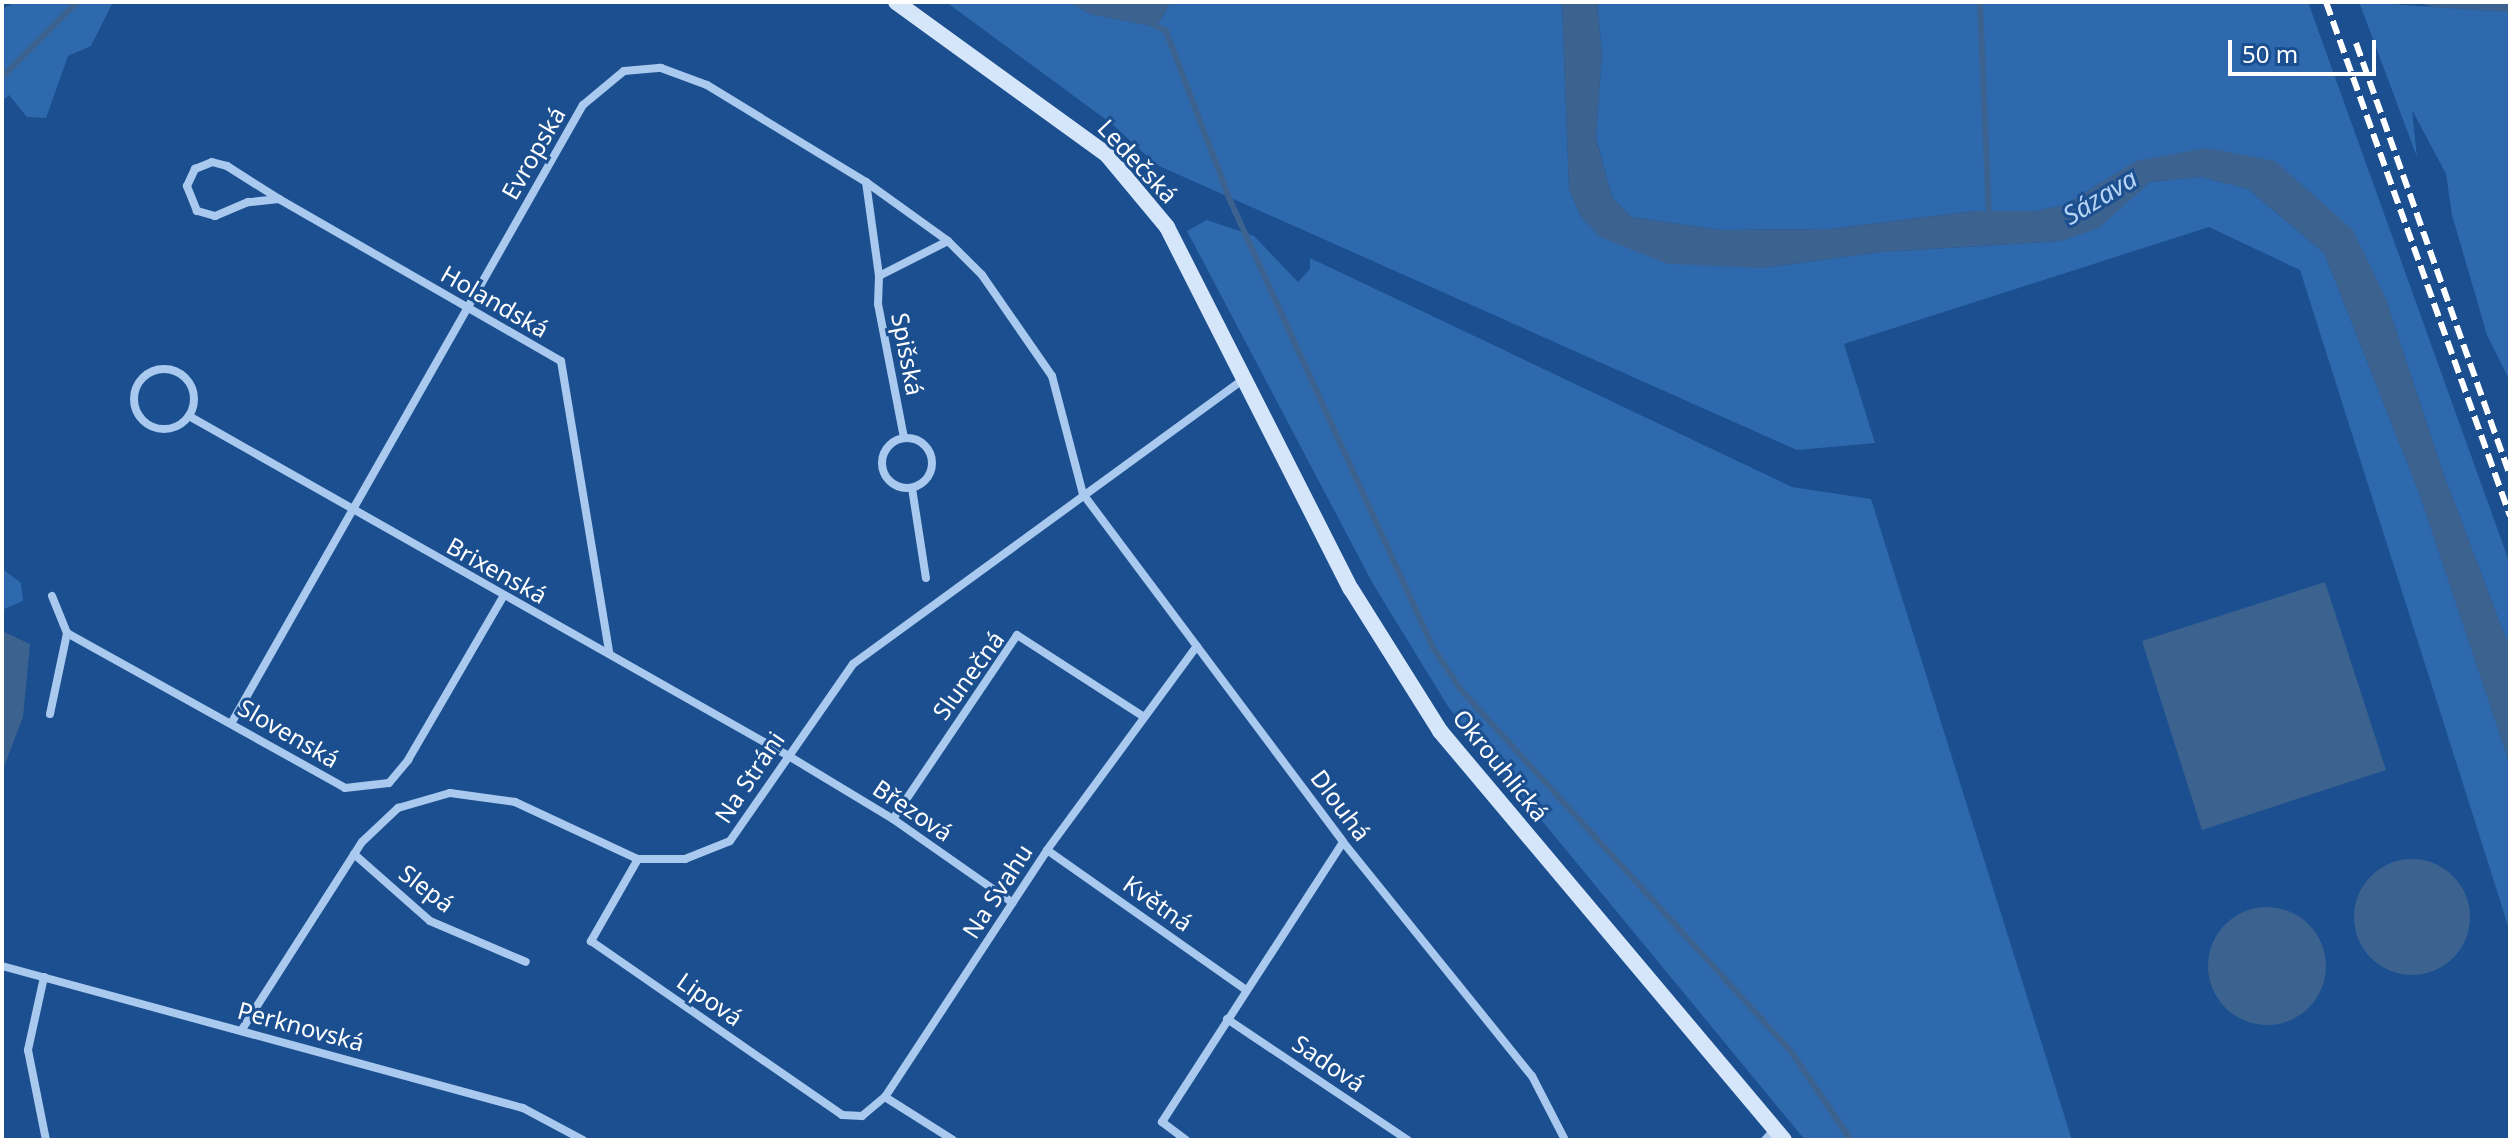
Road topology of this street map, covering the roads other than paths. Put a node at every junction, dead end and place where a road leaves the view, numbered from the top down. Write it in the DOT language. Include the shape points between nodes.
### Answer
graph roads {
  1 [pos="896,2"];
  2 [pos="866,182"];
  3 [pos="279,199"];
  4 [pos="948,241"];
  5 [pos="879,276"];
  6 [pos="467,308"];
  7 [pos="1246,377"];
  8 [pos="189,416"];
  9 [pos="904,438"];
  10 [pos="912,488"];
  11 [pos="1083,494"];
  12 [pos="352,511"];
  13 [pos="926,578"];
  14 [pos="52,596"];
  15 [pos="503,597"];
  16 [pos="67,633"];
  17 [pos="1197,646"];
  18 [pos="609,652"];
  19 [pos="50,714"];
  20 [pos="1144,717"];
  21 [pos="232,722"];
  22 [pos="787,755"];
  23 [pos="893,819"];
  24 [pos="1343,842"];
  25 [pos="1047,850"];
  26 [pos="354,854"];
  27 [pos="638,859"];
  28 [pos="1013,903"];
  29 [pos="526,962"];
  30 [pos="2,966"];
  31 [pos="44,977"];
  32 [pos="1246,990"];
  33 [pos="1227,1019"];
  34 [pos="241,1031"];
  35 [pos="885,1097"];
  36 [pos="1775,1136"];
  37 [pos="46,1140"];
  38 [pos="583,1140"];
  39 [pos="953,1140"];
  40 [pos="1186,1140"];
  41 [pos="1408,1140"];
  42 [pos="1565,1140"];
  43 [pos="1573,1140"];
  1 -- 7 [label="main road, Ledečská" via="1107,155 1167,227"];
  2 -- 4 [label="street, Evropská"];
  2 -- 5 [label="street, Spišská"];
  2 -- 6 [label="street, Evropská" via="707,85 661,68 624,71 583,105"];
  3 -- 3 [label="street, Holandská" via="220,163 195,169 187,186 191,203 205,215"];
  3 -- 6 [label="street, Holandská"];
  4 -- 5 [label="street"];
  4 -- 11 [label="street, Evropská" via="982,275 1052,376"];
  5 -- 9 [label="street, Spišská" via="878,304"];
  6 -- 12 [label="street, Evropská"];
  6 -- 18 [label="street, Holandská" via="561,361"];
  7 -- 11 [label="street, Na Stráni"];
  7 -- 36 [label="main road, Okrouhlická" via="1351,589 1440,731"];
  8 -- 8 [label="street" via="194,397 182,375 163,369 140,381 134,405 149,426 174,428"];
  8 -- 12 [label="street, Brixenská"];
  9 -- 10 [label="street" via="921,442 932,462 927,479"];
  9 -- 10 [label="street" via="886,449 882,465 892,483"];
  10 -- 13 [label="street"];
  11 -- 17 [label="street, Dlouhá"];
  11 -- 22 [label="street, Na Stráni" via="853,664"];
  12 -- 15 [label="street, Brixenská"];
  12 -- 21 [label="street, Evropská"];
  14 -- 16 [label="street"];
  15 -- 18 [label="street, Brixenská"];
  15 -- 21 [label="street, Slovenská" via="408,760 389,783 345,788"];
  16 -- 19 [label="street"];
  16 -- 21 [label="street, Slovenská"];
  17 -- 20 [label="street, Na Svahu"];
  17 -- 24 [label="street, Dlouhá"];
  18 -- 22 [label="street, Brixenská"];
  20 -- 23 [label="street, Slunečná" via="1017,635"];
  20 -- 25 [label="street, Na Svahu"];
  22 -- 23 [label="street, Březová"];
  22 -- 27 [label="street, Na Stráni" via="730,841 685,859"];
  23 -- 28 [label="street, Březová"];
  24 -- 32 [label="street"];
  24 -- 42 [label="street, Dlouhá" via="1532,1076"];
  25 -- 28 [label="street, Na Svahu"];
  25 -- 32 [label="street, Květná"];
  26 -- 27 [label="street, Na Stráni" via="398,808 450,793 515,802"];
  26 -- 29 [label="street, Slepá" via="430,921"];
  26 -- 34 [label="street, Na Stráni"];
  27 -- 35 [label="street, Lipová" via="591,941 842,1115 862,1116"];
  28 -- 35 [label="street, Na Svahu"];
  30 -- 31 [label="street, Perknovská"];
  31 -- 34 [label="street, Perknovská"];
  31 -- 37 [label="street" via="28,1050"];
  32 -- 33 [label="street"];
  33 -- 40 [label="street" via="1162,1122"];
  33 -- 41 [label="street, Sadová"];
  34 -- 38 [label="street, Perknovská" via="523,1108"];
  35 -- 39 [label="street"];
  42 -- 43 [label="street"];
}
